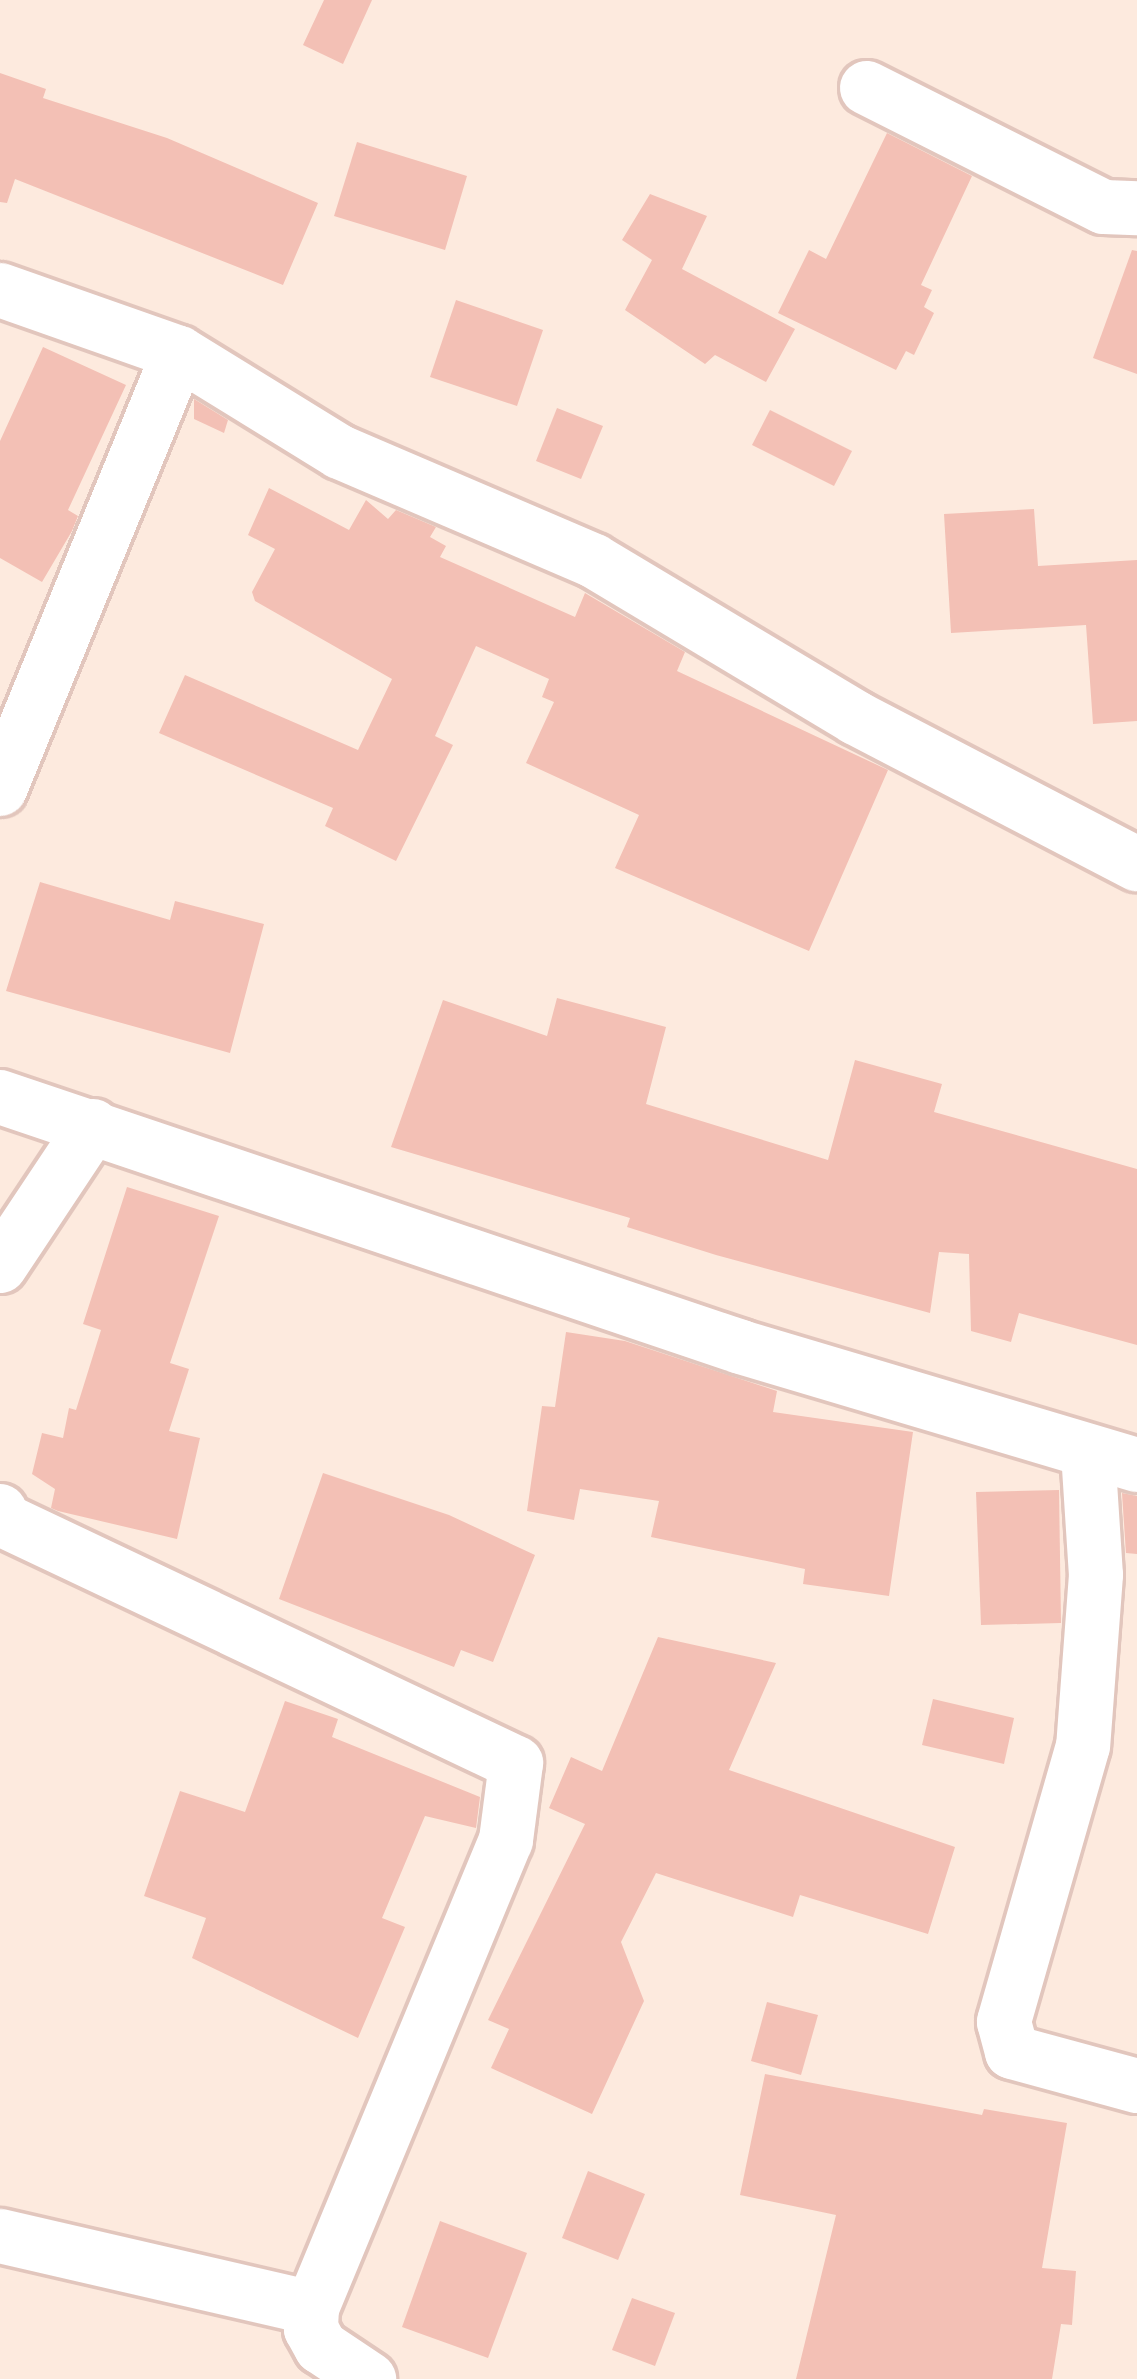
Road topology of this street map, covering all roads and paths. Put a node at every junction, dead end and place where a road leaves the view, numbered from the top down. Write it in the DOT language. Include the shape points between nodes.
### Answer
graph roads {
  1 [pos="867,88"];
  2 [pos="1137,208"];
  3 [pos="0,290"];
  4 [pos="179,352"];
  5 [pos="0,789"];
  6 [pos="1137,864"];
  7 [pos="0,1097"];
  8 [pos="93,1126"];
  9 [pos="0,1266"];
  10 [pos="1113,1459"];
  11 [pos="0,1511"];
  12 [pos="1137,2086"];
  13 [pos="0,2236"];
  14 [pos="312,2308"];
  15 [pos="369,2379"];
  1 -- 2 [label="street" via="1104,207"];
  3 -- 4 [label="street"];
  4 -- 5 [label="street"];
  4 -- 6 [label="street" via="340,452 595,561 856,718"];
  7 -- 8 [label="street"];
  8 -- 9 [label="street"];
  8 -- 10 [label="street" via="741,1347"];
  10 -- 12 [label="street" via="1083,1746 1004,2022 1012,2052"];
  11 -- 14 [label="street" via="1,1519 516,1763 506,1840"];
  13 -- 14 [label="street"];
  14 -- 15 [label="street" via="321,2347"];
}
